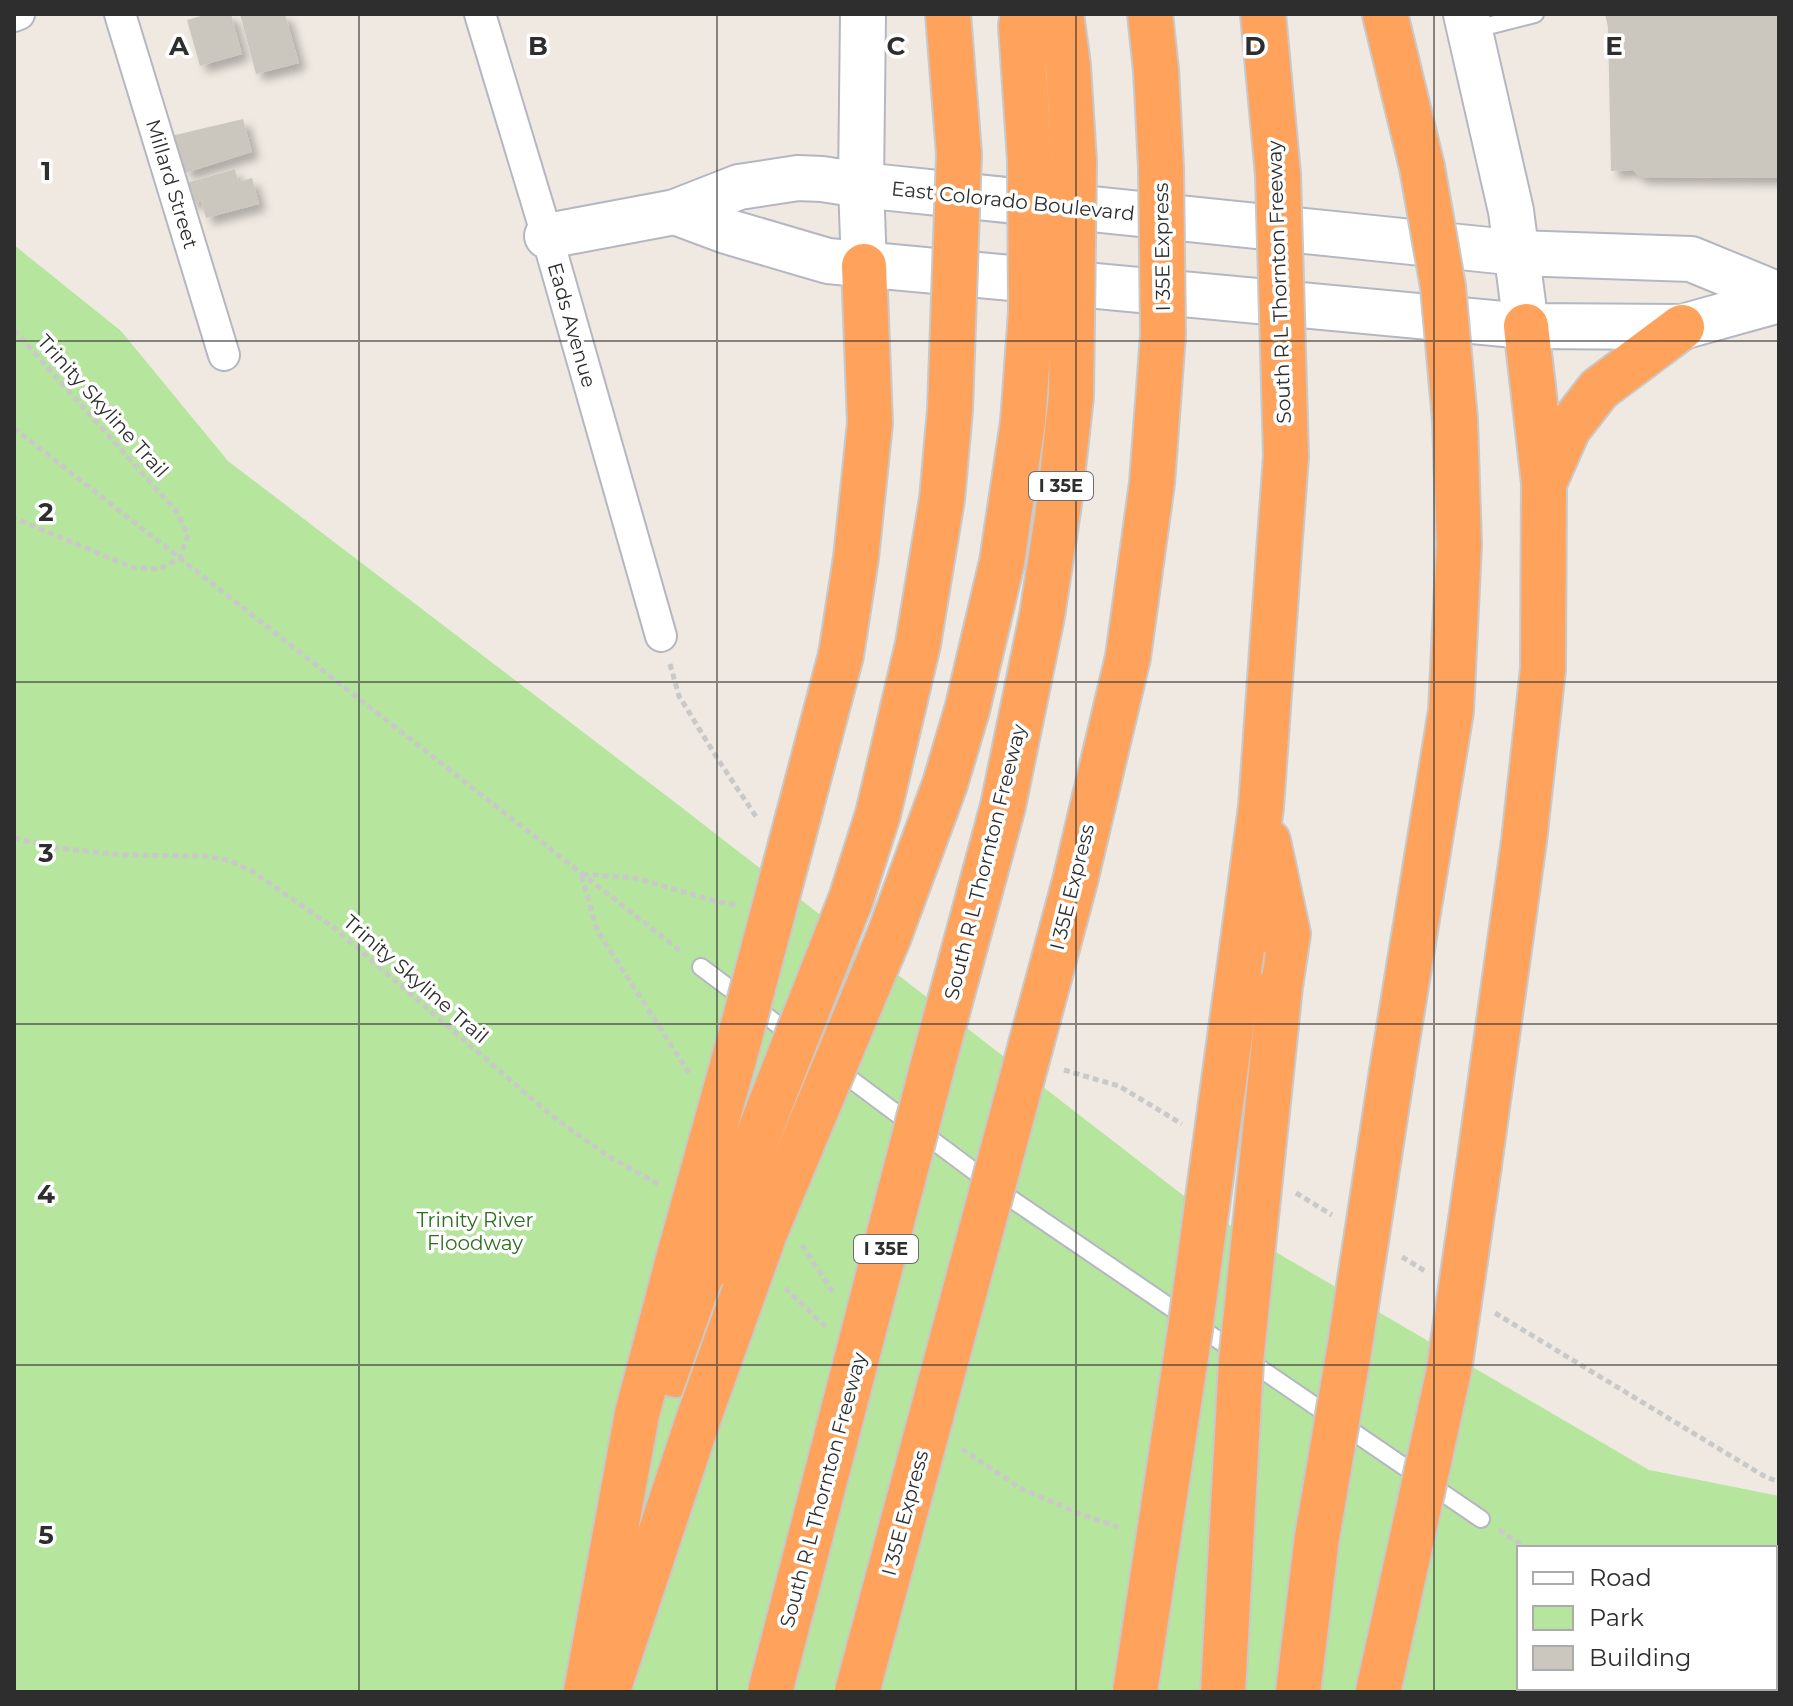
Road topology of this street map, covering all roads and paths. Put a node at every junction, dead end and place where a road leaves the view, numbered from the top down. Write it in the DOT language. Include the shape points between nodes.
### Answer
graph roads {
  1 [pos="120,14"];
  2 [pos="480,14"];
  3 [pos="863,14"];
  4 [pos="948,14"];
  5 [pos="1023,14"];
  6 [pos="1061,14"];
  7 [pos="1150,14"];
  8 [pos="1263,14"];
  9 [pos="1385,14"];
  10 [pos="1533,14"];
  11 [pos="1468,22"];
  12 [pos="861,185"];
  13 [pos="675,212"];
  14 [pos="547,236"];
  15 [pos="1518,253"];
  16 [pos="864,266"];
  17 [pos="1779,297"];
  18 [pos="1526,326"];
  19 [pos="1682,327"];
  20 [pos="14,330"];
  21 [pos="224,355"];
  22 [pos="14,428"];
  23 [pos="1544,483"];
  24 [pos="14,518"];
  25 [pos="180,558"];
  26 [pos="661,636"];
  27 [pos="1261,807"];
  28 [pos="758,819"];
  29 [pos="14,838"];
  30 [pos="701,967"];
  31 [pos="667,1190"];
  32 [pos="784,1288"];
  33 [pos="828,1328"];
  34 [pos="955,1444"];
  35 [pos="1481,1519"];
  36 [pos="1128,1530"];
  37 [pos="607,1574"];
  38 [pos="586,1692"];
  39 [pos="607,1692"];
  40 [pos="770,1692"];
  41 [pos="857,1692"];
  42 [pos="1135,1692"];
  43 [pos="1223,1692"];
  44 [pos="1298,1692"];
  45 [pos="1378,1692"];
  1 -- 21 [label="street, Millard Street"];
  2 -- 14 [label="street, Eads Avenue"];
  3 -- 12 [label="street"];
  4 -- 37 [label="highway, bridge" via="959,154 950,410 942,499 918,644 878,814 851,899 739,1184 648,1477"];
  5 -- 39 [label="highway, bridge" via="1031,312 1023,422 1002,562 967,710 889,936 765,1233"];
  6 -- 40 [label="highway, South R L Thornton Freeway / I 35E, bridge" via="1074,162 1071,396 1042,616 1003,806"];
  7 -- 41 [label="highway, I 35E Express, bridge" via="1161,168 1163,335 1152,483 1128,657 1075,881"];
  8 -- 27 [label="highway, South R L Thornton Freeway, bridge" via="1278,175 1286,456"];
  9 -- 44 [label="highway, bridge" via="1422,167 1443,287 1459,545 1451,711 1317,1537"];
  10 -- 11 [label="lane"];
  11 -- 15 [label="street"];
  12 -- 13 [label="street, East Colorado Boulevard" via="798,178 739,187"];
  12 -- 15 [label="street, East Colorado Boulevard"];
  12 -- 16 [label="street"];
  13 -- 14 [label="street, East Colorado Boulevard"];
  13 -- 16 [label="street, East Colorado Boulevard" via="828,261"];
  14 -- 26 [label="street, Eads Avenue"];
  15 -- 17 [label="street, East Colorado Boulevard" via="1691,259"];
  15 -- 18 [label="street"];
  16 -- 18 [label="street, East Colorado Boulevard"];
  16 -- 37 [label="highway, bridge" via="870,423 841,655 637,1414"];
  17 -- 19 [label="street, East Colorado Boulevard"];
  18 -- 19 [label="street, East Colorado Boulevard"];
  18 -- 23 [label="highway"];
  19 -- 23 [label="highway" via="1599,389 1568,429"];
  20 -- 25 [label="path, Trinity Skyline Trail" via="176,511 188,535"];
  22 -- 25 [label="path"];
  23 -- 45 [label="highway, bridge" via="1543,669 1524,841 1449,1370"];
  24 -- 25 [label="path" via="134,568 159,569"];
  25 -- 30 [label="path"];
  26 -- 28 [label="path" via="679,696"];
  27 -- 42 [label="highway, South R L Thornton Freeway, bridge"];
  27 -- 43 [label="highway, bridge" via="1288,934 1241,1362"];
  29 -- 31 [label="path, Trinity Skyline Trail" via="123,855 205,856 253,872 333,927 552,1116"];
  30 -- 35 [label="lane" via="1010,1198"];
  32 -- 33 [label="path"];
  34 -- 36 [label="path" via="1020,1488"];
  37 -- 38 [label="highway"];
}
